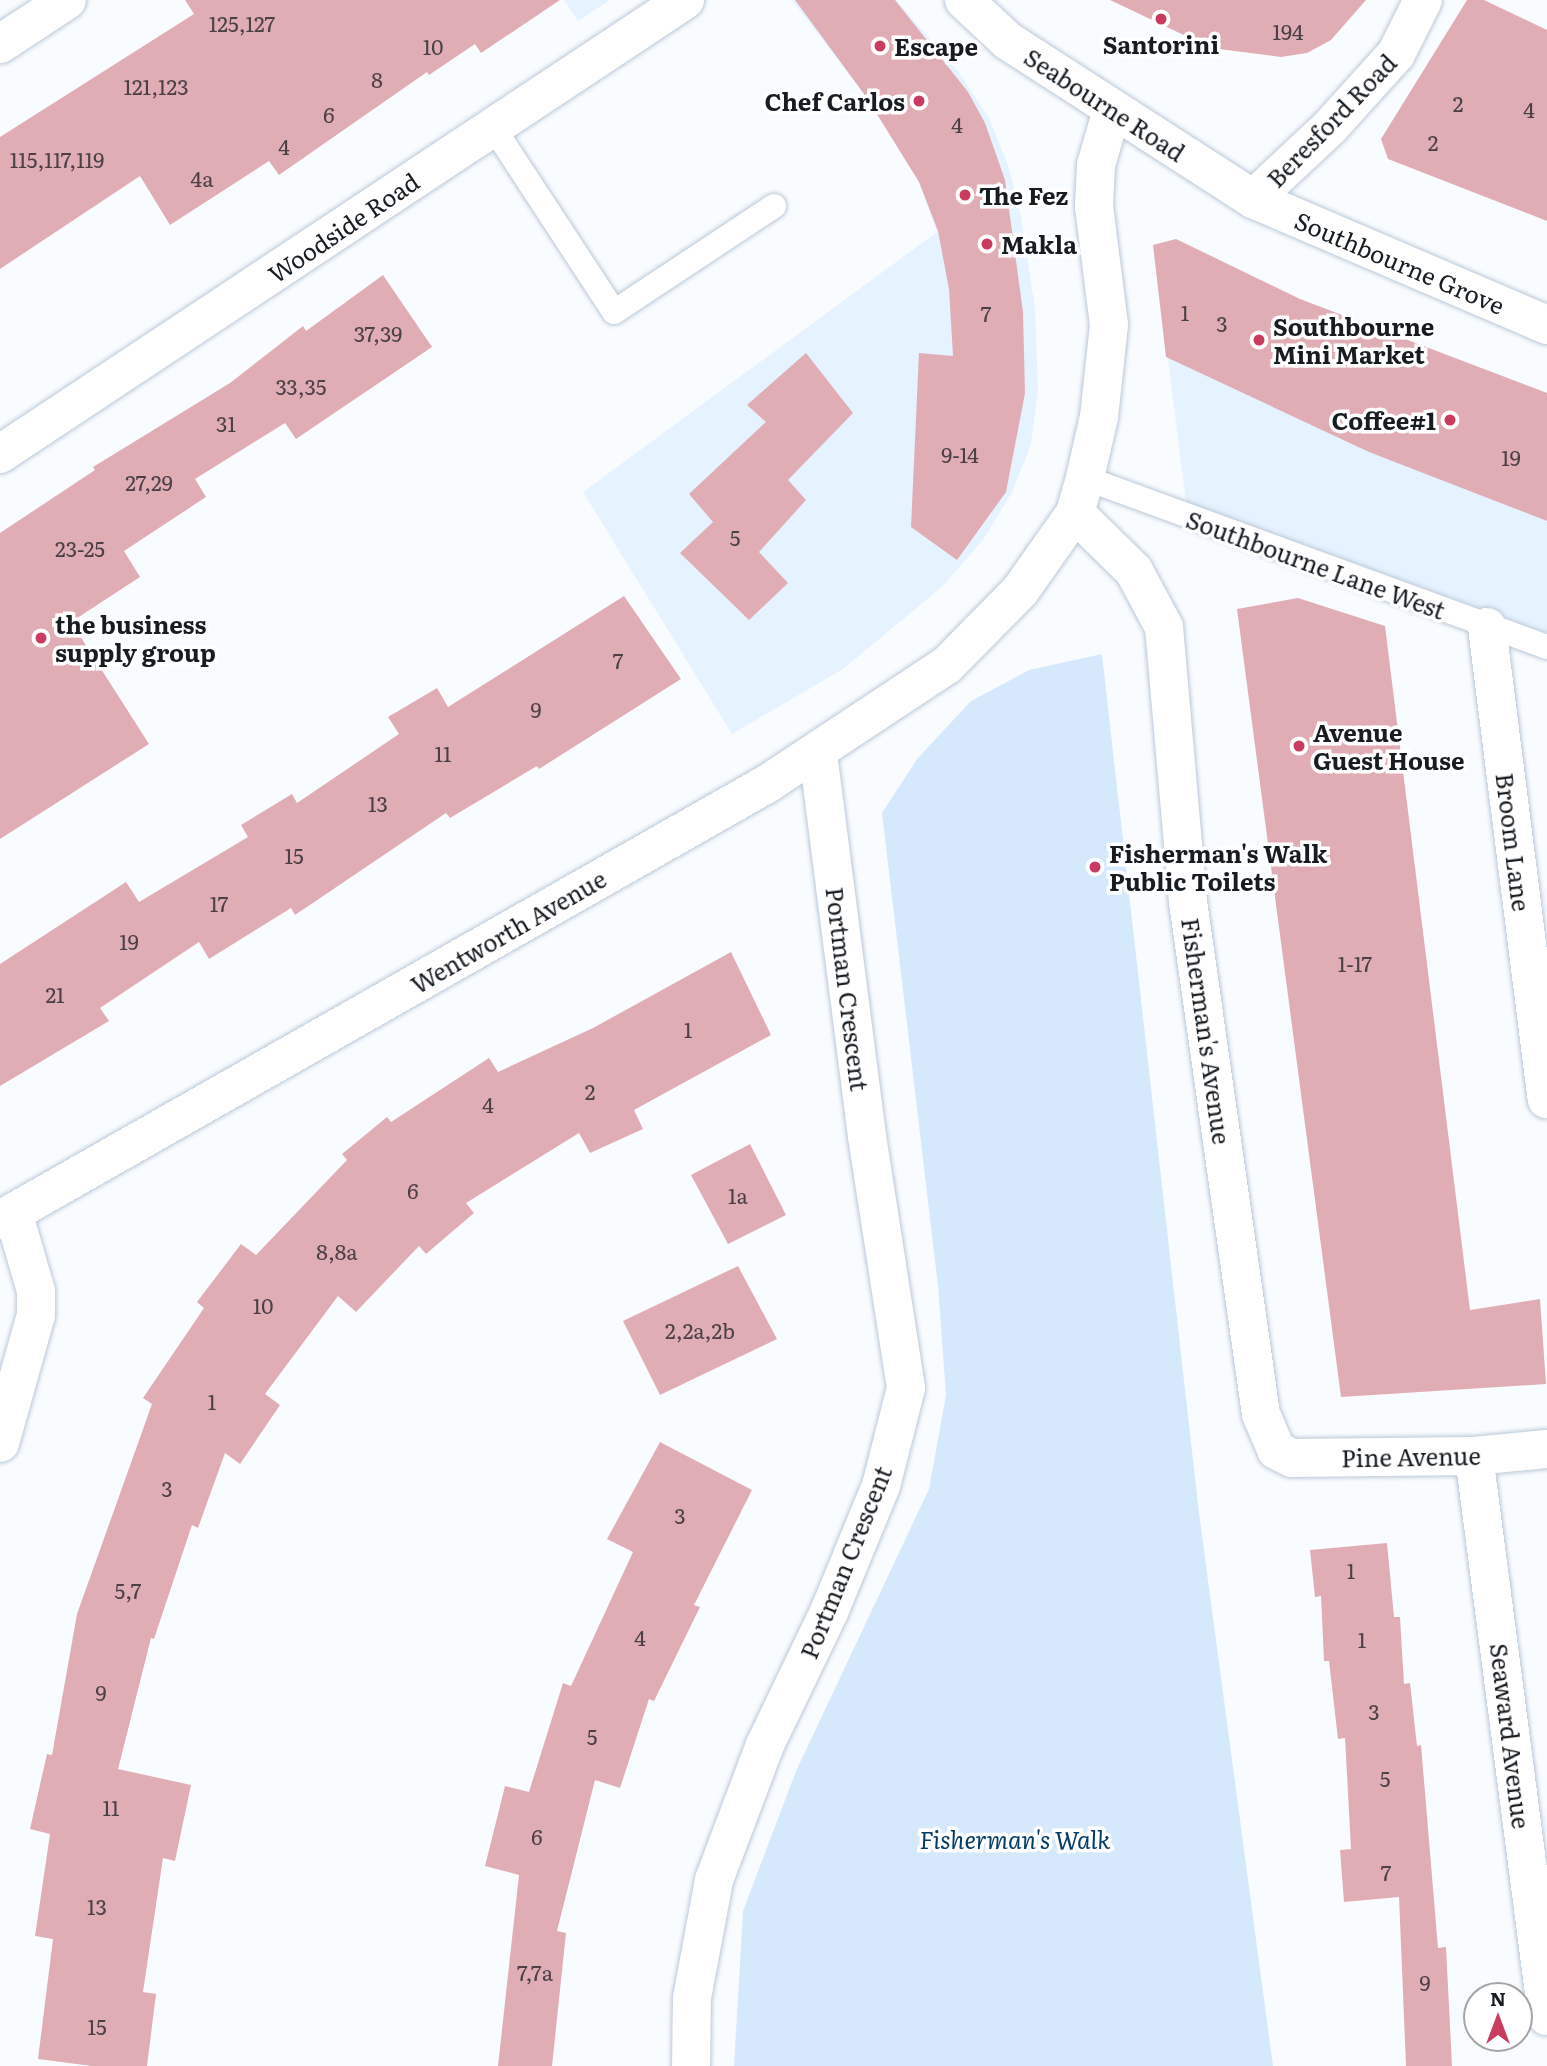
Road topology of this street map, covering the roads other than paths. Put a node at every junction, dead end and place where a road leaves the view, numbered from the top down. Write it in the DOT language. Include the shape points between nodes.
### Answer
graph roads {
  1 [pos="67,0"];
  2 [pos="685,0"];
  3 [pos="964,0"];
  4 [pos="1423,0"];
  5 [pos="0,44"];
  6 [pos="1112,110"];
  7 [pos="493,128"];
  8 [pos="1253,199"];
  9 [pos="774,206"];
  10 [pos="1547,325"];
  11 [pos="0,454"];
  12 [pos="1080,496"];
  13 [pos="1487,627"];
  14 [pos="1547,646"];
  15 [pos="818,753"];
  16 [pos="1547,1099"];
  17 [pos="7,1216"];
  18 [pos="0,1443"];
  19 [pos="1547,1449"];
  20 [pos="1276,1450"];
  21 [pos="1474,1456"];
  22 [pos="1547,2016"];
  23 [pos="691,2066"];
  1 -- 5 [label="street"];
  2 -- 7 [label="street, Woodside Road"];
  3 -- 6 [label="street, Seabourne Road" via="1008,41"];
  4 -- 8 [label="street, Beresford Road" via="1396,54 1330,128"];
  6 -- 8 [label="street, Seabourne Road"];
  6 -- 12 [label="street" via="1096,165 1094,206 1109,325 1099,417"];
  7 -- 9 [label="lane" via="614,312"];
  7 -- 11 [label="street, Woodside Road"];
  8 -- 10 [label="street, Southbourne Grove"];
  12 -- 13 [label="lane, Southbourne Lane West"];
  12 -- 15 [label="street, Wentworth Avenue" via="1020,592 947,665"];
  12 -- 20 [label="street, Fisherman's Avenue" via="1135,571 1164,627 1188,902 1261,1414"];
  13 -- 14 [label="lane, Southbourne Lane West"];
  13 -- 16 [label="street, Broom Lane"];
  15 -- 17 [label="street, Wentworth Avenue"];
  15 -- 23 [label="street, Portman Crescent" via="867,1136 906,1388 881,1486 830,1612 765,1745 714,1880 692,1998"];
  17 -- 18 [label="street" via="36,1291 36,1315"];
  19 -- 21 [label="street, Pine Avenue"];
  20 -- 21 [label="street, Pine Avenue" via="1292,1458"];
  21 -- 22 [label="street, Seaward Avenue"];
}
